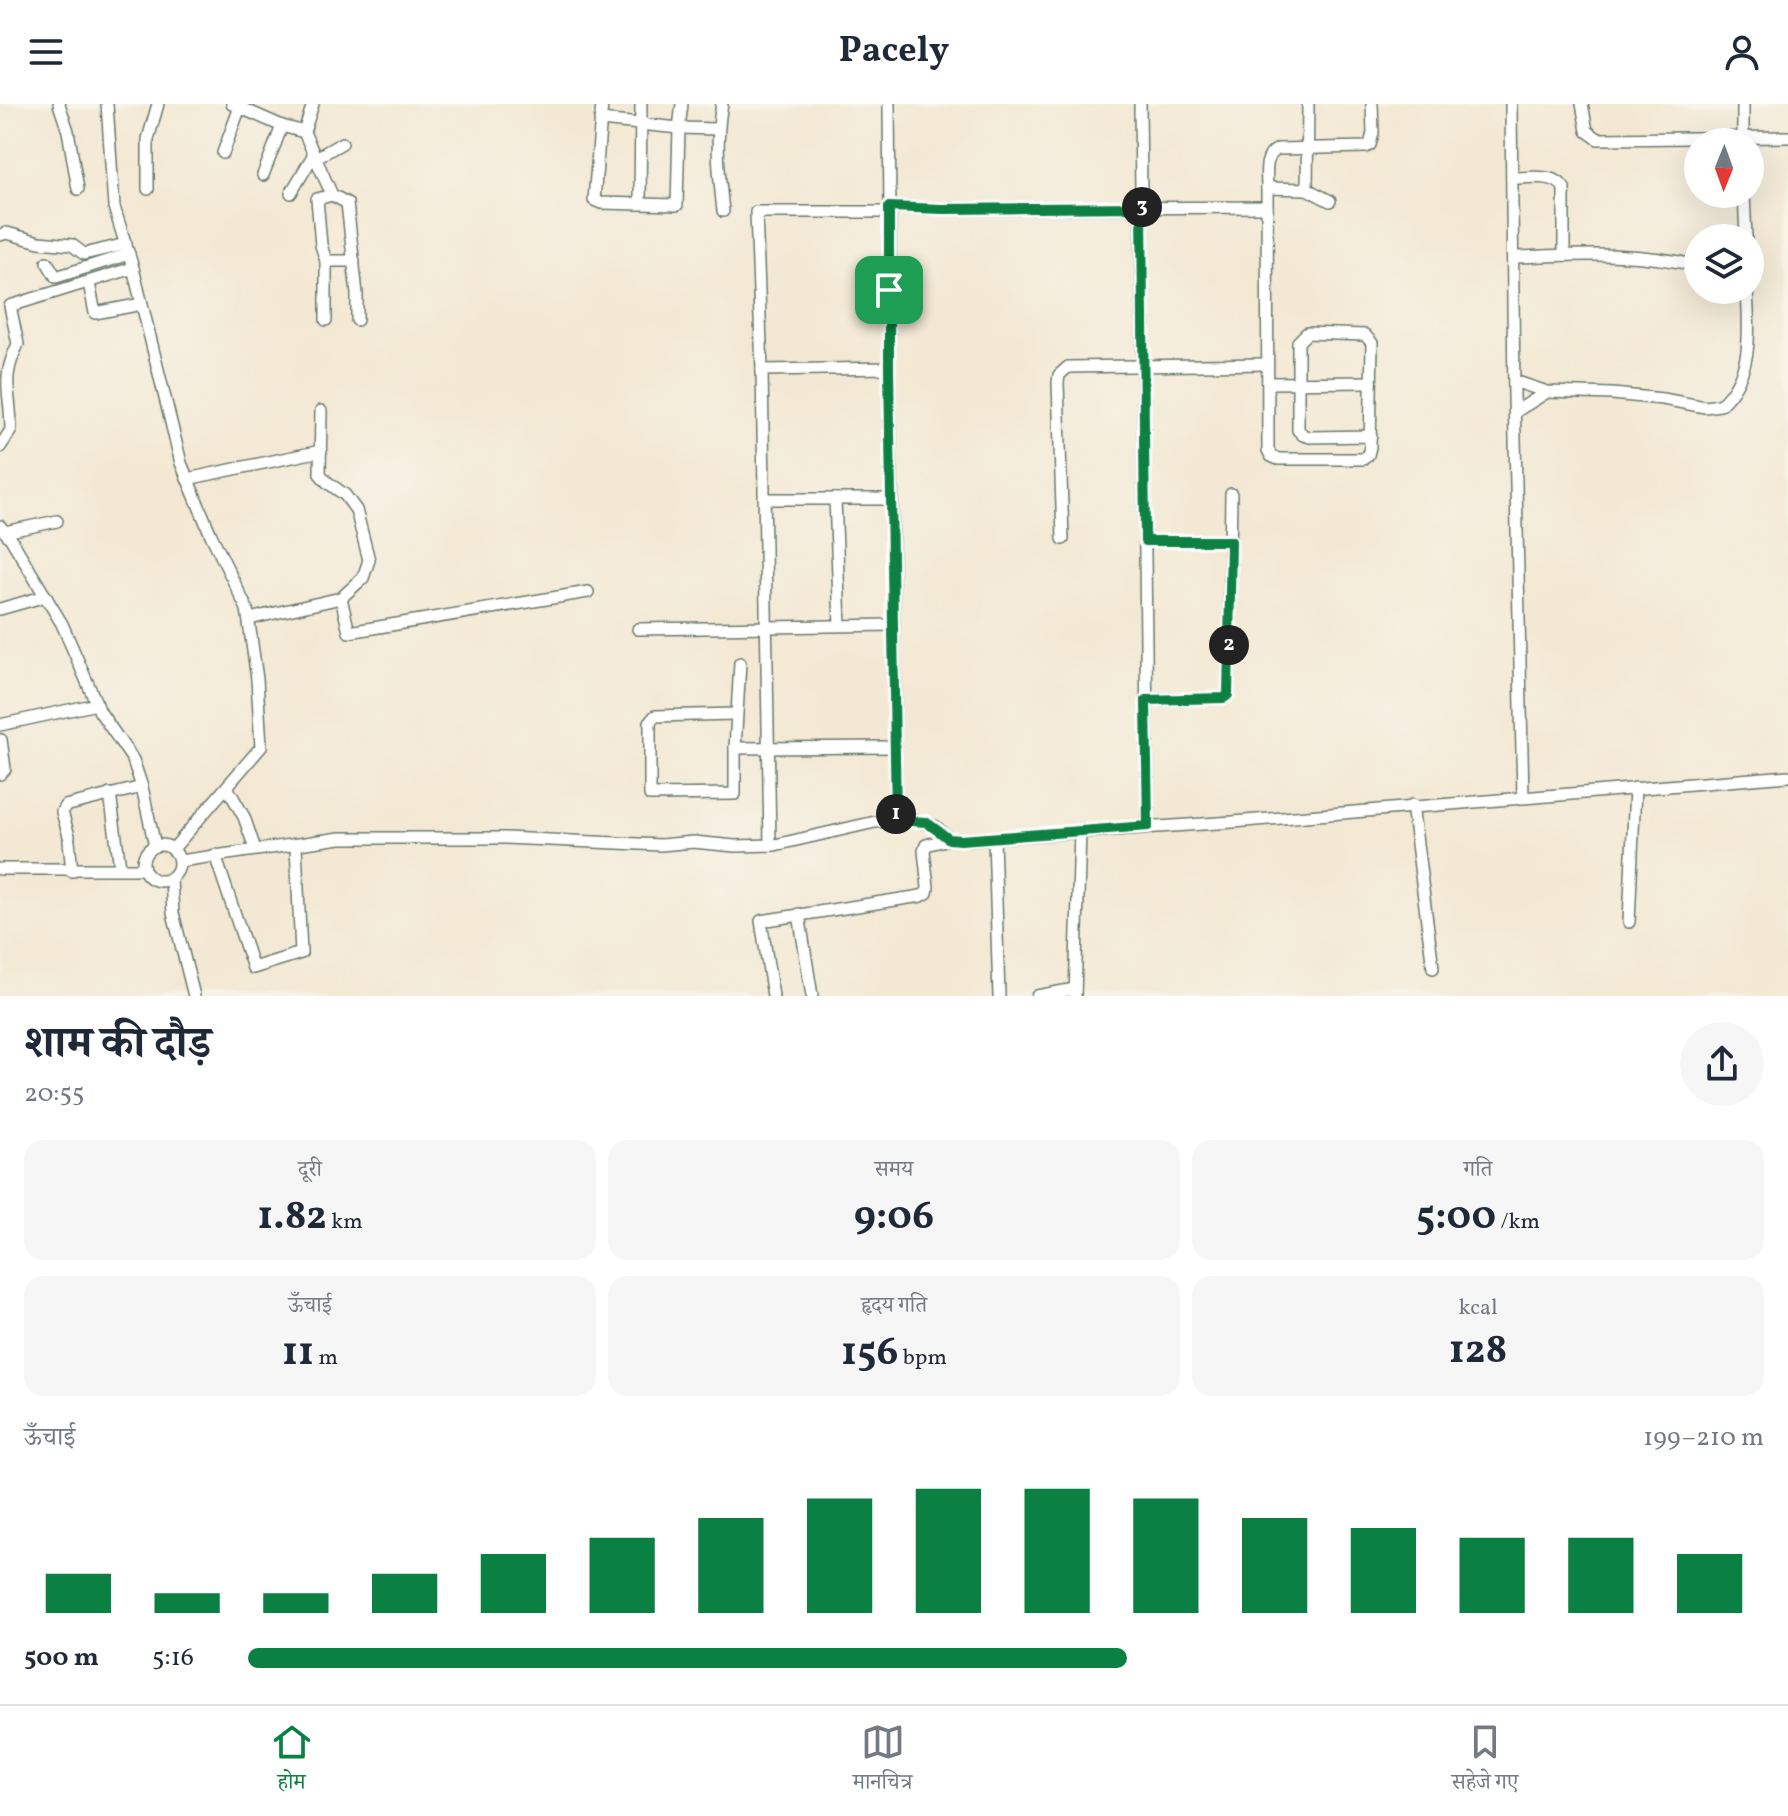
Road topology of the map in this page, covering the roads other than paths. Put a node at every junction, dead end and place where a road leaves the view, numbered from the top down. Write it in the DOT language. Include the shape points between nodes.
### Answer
graph roads {
  1 [pos="59,104"];
  2 [pos="107,104"];
  3 [pos="158,104"];
  4 [pos="271,104"];
  5 [pos="313,104"];
  6 [pos="602,104"];
  7 [pos="641,104"];
  8 [pos="682,104"];
  9 [pos="722,104"];
  10 [pos="889,104"];
  11 [pos="1140,104"];
  12 [pos="1308,104"];
  13 [pos="1372,104"];
  14 [pos="1511,104"];
  15 [pos="1582,104"];
  16 [pos="1743,104"];
  17 [pos="236,106"];
  18 [pos="266,117"];
  19 [pos="600,120"];
  20 [pos="640,125"];
  21 [pos="282,126"];
  22 [pos="679,128"];
  23 [pos="1743,128"];
  24 [pos="717,129"];
  25 [pos="304,132"];
  26 [pos="1788,137"];
  27 [pos="1764,139"];
  28 [pos="1684,140"];
  29 [pos="342,143"];
  30 [pos="1308,148"];
  31 [pos="223,153"];
  32 [pos="315,156"];
  33 [pos="263,175"];
  34 [pos="1512,178"];
  35 [pos="1267,188"];
  36 [pos="78,189"];
  37 [pos="148,189"];
  38 [pos="1307,189"];
  39 [pos="291,193"];
  40 [pos="332,195"];
  41 [pos="1330,201"];
  42 [pos="640,203"];
  43 [pos="1142,207"];
  44 [pos="1267,207"];
  45 [pos="890,209"];
  46 [pos="723,211"];
  47 [pos="0,235"];
  48 [pos="127,249"];
  49 [pos="1564,255"];
  50 [pos="1513,257"];
  51 [pos="326,261"];
  52 [pos="354,261"];
  53 [pos="47,262"];
  54 [pos="1684,263"];
  55 [pos="133,268"];
  56 [pos="89,283"];
  57 [pos="142,304"];
  58 [pos="1747,304"];
  59 [pos="326,320"];
  60 [pos="357,320"];
  61 [pos="1267,364"];
  62 [pos="1144,367"];
  63 [pos="889,368"];
  64 [pos="762,370"];
  65 [pos="0,380"];
  66 [pos="1297,381"];
  67 [pos="1514,381"];
  68 [pos="1371,382"];
  69 [pos="1268,383"];
  70 [pos="1547,392"];
  71 [pos="321,411"];
  72 [pos="1515,412"];
  73 [pos="1371,436"];
  74 [pos="0,447"];
  75 [pos="321,451"];
  76 [pos="187,479"];
  77 [pos="1231,494"];
  78 [pos="766,499"];
  79 [pos="835,499"];
  80 [pos="892,499"];
  81 [pos="57,521"];
  82 [pos="4,535"];
  83 [pos="1063,539"];
  84 [pos="1145,541"];
  85 [pos="1231,541"];
  86 [pos="588,592"];
  87 [pos="46,596"];
  88 [pos="341,598"];
  89 [pos="0,609"];
  90 [pos="249,619"];
  91 [pos="840,625"];
  92 [pos="893,625"];
  93 [pos="768,626"];
  94 [pos="638,629"];
  95 [pos="740,663"];
  96 [pos="1146,700"];
  97 [pos="97,704"];
  98 [pos="735,714"];
  99 [pos="0,725"];
  100 [pos="1,740"];
  101 [pos="895,747"];
  102 [pos="735,748"];
  103 [pos="769,748"];
  104 [pos="0,774"];
  105 [pos="1788,776"];
  106 [pos="142,787"];
  107 [pos="227,787"];
  108 [pos="1635,788"];
  109 [pos="110,794"];
  110 [pos="1523,797"];
  111 [pos="1412,805"];
  112 [pos="896,820"];
  113 [pos="1148,826"];
  114 [pos="1080,831"];
  115 [pos="994,838"];
  116 [pos="949,839"];
  117 [pos="770,845"];
  118 [pos="155,846"];
  119 [pos="296,846"];
  120 [pos="173,849"];
  121 [pos="255,849"];
  122 [pos="215,855"];
  123 [pos="180,861"];
  124 [pos="120,867"];
  125 [pos="0,869"];
  126 [pos="144,869"];
  127 [pos="72,871"];
  128 [pos="171,879"];
  129 [pos="156,881"];
  130 [pos="173,913"];
  131 [pos="799,914"];
  132 [pos="1629,922"];
  133 [pos="1433,968"];
  134 [pos="1075,993"];
  135 [pos="194,996"];
  136 [pos="773,996"];
  137 [pos="812,996"];
  138 [pos="999,996"];
  139 [pos="1037,996"];
  1 -- 36 [label="street"];
  2 -- 48 [label="street" via="114,207"];
  3 -- 37 [label="street" via="148,139"];
  4 -- 18 [label="street"];
  5 -- 25 [label="street"];
  6 -- 19 [label="street"];
  7 -- 20 [label="street"];
  8 -- 22 [label="street"];
  9 -- 24 [label="street"];
  10 -- 45 [label="street"];
  11 -- 43 [label="street"];
  12 -- 30 [label="street"];
  13 -- 30 [label="street" via="1370,145"];
  14 -- 34 [label="street"];
  15 -- 28 [label="street" via="1587,131 1598,139"];
  16 -- 23 [label="street"];
  17 -- 18 [label="street"];
  17 -- 31 [label="street"];
  18 -- 21 [label="street"];
  19 -- 20 [label="street"];
  19 -- 42 [label="street" via="594,200"];
  20 -- 22 [label="street"];
  20 -- 42 [label="street"];
  21 -- 25 [label="street"];
  21 -- 33 [label="street"];
  22 -- 24 [label="street"];
  22 -- 42 [label="street" via="677,205"];
  24 -- 46 [label="street"];
  25 -- 32 [label="street"];
  26 -- 27 [label="street"];
  29 -- 32 [label="street"];
  30 -- 35 [label="street" via="1270,154"];
  30 -- 38 [label="street"];
  32 -- 39 [label="street"];
  32 -- 40 [label="street"];
  34 -- 49 [label="street" via="1561,182"];
  34 -- 50 [label="street"];
  35 -- 38 [label="street"];
  35 -- 44 [label="street"];
  38 -- 41 [label="street"];
  40 -- 51 [label="street" via="317,199"];
  40 -- 52 [label="street" via="347,203"];
  43 -- 44 [label="street"];
  43 -- 45 [label="street"];
  43 -- 62 [label="street"];
  44 -- 61 [label="street"];
  45 -- 63 [label="street"];
  45 -- 64 [label="street" via="756,212"];
  47 -- 48 [label="street" via="72,245 84,254"];
  48 -- 53 [label="street" via="56,277"];
  48 -- 55 [label="street"];
  49 -- 50 [label="street"];
  49 -- 54 [label="street" via="1609,254"];
  50 -- 67 [label="street"];
  51 -- 52 [label="street"];
  51 -- 59 [label="street"];
  52 -- 60 [label="street"];
  55 -- 56 [label="street"];
  55 -- 57 [label="street"];
  56 -- 57 [label="street" via="95,313"];
  56 -- 65 [label="street" via="10,306 18,344 5,361"];
  57 -- 76 [label="street"];
  58 -- 70 [label="street" via="1747,360 1720,405"];
  61 -- 62 [label="street"];
  61 -- 69 [label="street"];
  62 -- 83 [label="street" via="1068,367 1059,375"];
  62 -- 84 [label="street"];
  63 -- 64 [label="street"];
  63 -- 80 [label="street"];
  64 -- 78 [label="street"];
  65 -- 74 [label="street" via="11,430"];
  66 -- 68 [label="street"];
  66 -- 68 [label="street" via="1298,342 1307,333 1371,338"];
  66 -- 69 [label="street"];
  66 -- 73 [label="street" via="1298,430 1303,435"];
  67 -- 70 [label="street"];
  67 -- 72 [label="street"];
  68 -- 73 [label="street"];
  69 -- 73 [label="street" via="1271,456 1363,459"];
  70 -- 72 [label="street"];
  71 -- 75 [label="street"];
  72 -- 110 [label="street"];
  75 -- 76 [label="street"];
  75 -- 88 [label="street" via="320,474 356,510 368,551 363,578"];
  76 -- 90 [label="street"];
  77 -- 85 [label="street"];
  78 -- 79 [label="street"];
  78 -- 93 [label="street"];
  79 -- 80 [label="street"];
  79 -- 91 [label="street"];
  80 -- 92 [label="street"];
  81 -- 82 [label="street"];
  82 -- 87 [label="street"];
  84 -- 85 [label="street"];
  84 -- 96 [label="street"];
  85 -- 96 [label="street" via="1228,695"];
  86 -- 88 [label="street" via="349,632"];
  87 -- 89 [label="street"];
  87 -- 97 [label="street"];
  88 -- 90 [label="street"];
  90 -- 107 [label="street" via="261,747"];
  91 -- 92 [label="street"];
  91 -- 93 [label="street"];
  92 -- 101 [label="street"];
  93 -- 94 [label="street"];
  93 -- 103 [label="street"];
  95 -- 98 [label="street"];
  96 -- 113 [label="street"];
  97 -- 99 [label="street"];
  97 -- 106 [label="street" via="133,760"];
  98 -- 102 [label="street"];
  98 -- 102 [label="street" via="655,716 650,722 650,795 735,794"];
  100 -- 104 [label="street" via="5,769"];
  101 -- 103 [label="street"];
  101 -- 112 [label="street"];
  102 -- 103 [label="street"];
  103 -- 117 [label="street"];
  105 -- 108 [label="street"];
  106 -- 109 [label="street"];
  106 -- 118 [label="street"];
  107 -- 120 [label="street"];
  107 -- 121 [label="street"];
  108 -- 110 [label="street"];
  108 -- 132 [label="street"];
  109 -- 124 [label="street"];
  109 -- 127 [label="street" via="63,808"];
  110 -- 111 [label="street"];
  111 -- 113 [label="street"];
  111 -- 133 [label="street"];
  112 -- 116 [label="street" via="926,822"];
  112 -- 117 [label="street"];
  113 -- 114 [label="street"];
  114 -- 115 [label="street"];
  114 -- 134 [label="street"];
  115 -- 116 [label="street"];
  115 -- 138 [label="street"];
  116 -- 131 [label="street" via="926,845 927,893"];
  117 -- 119 [label="street" via="340,838"];
  118 -- 120 [label="street"];
  118 -- 126 [label="street" via="144,856"];
  119 -- 121 [label="street"];
  119 -- 122 [label="street" via="301,953 253,968"];
  120 -- 123 [label="street"];
  121 -- 122 [label="street"];
  122 -- 123 [label="street"];
  123 -- 128 [label="street"];
  124 -- 126 [label="street"];
  124 -- 127 [label="street"];
  125 -- 127 [label="street"];
  126 -- 129 [label="street"];
  128 -- 129 [label="street"];
  128 -- 130 [label="street"];
  129 -- 130 [label="street"];
  130 -- 135 [label="street"];
  131 -- 136 [label="street" via="761,921"];
  131 -- 137 [label="street"];
  134 -- 139 [label="street"];
}
